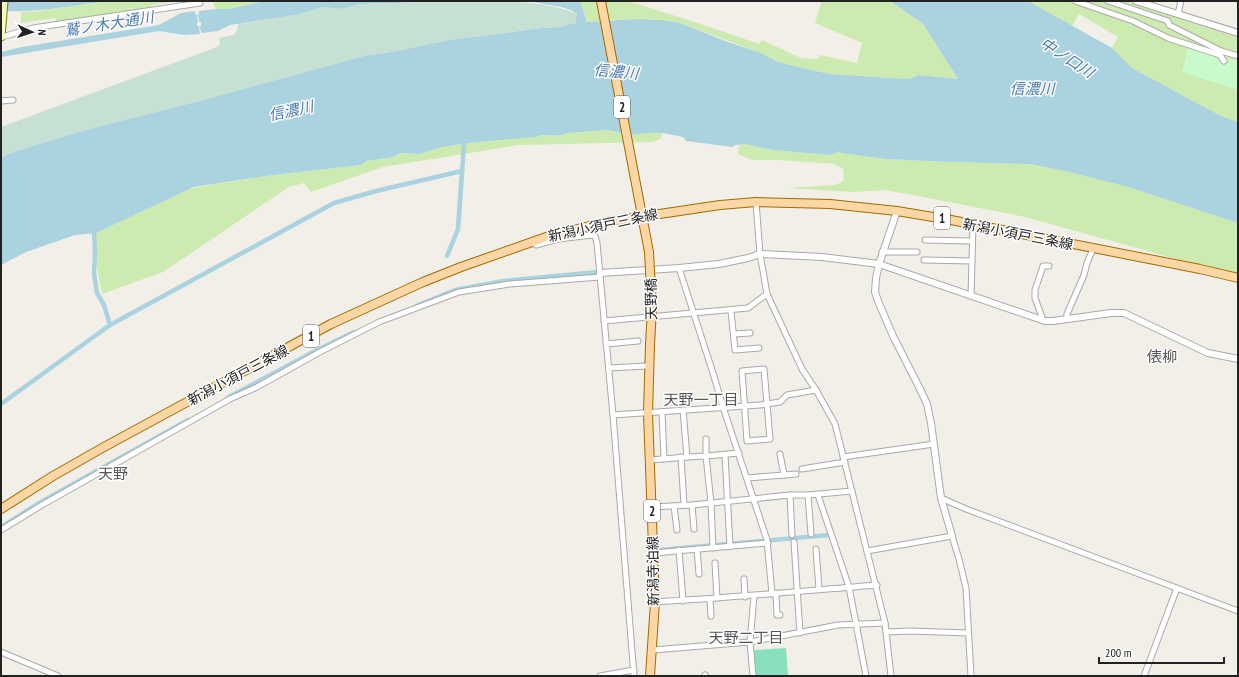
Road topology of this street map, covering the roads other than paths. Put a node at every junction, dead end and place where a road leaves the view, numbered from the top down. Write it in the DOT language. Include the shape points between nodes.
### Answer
graph roads {
  1 [pos="4,1"];
  2 [pos="601,1"];
  3 [pos="1075,1"];
  4 [pos="1108,1"];
  5 [pos="1136,1"];
  6 [pos="1181,1"];
  7 [pos="200,3"];
  8 [pos="1178,14"];
  9 [pos="1238,33"];
  10 [pos="1,37"];
  11 [pos="1221,53"];
  12 [pos="1238,56"];
  13 [pos="1224,61"];
  14 [pos="13,100"];
  15 [pos="1,101"];
  16 [pos="756,202"];
  17 [pos="897,211"];
  18 [pos="642,214"];
  19 [pos="973,225"];
  20 [pos="925,240"];
  21 [pos="972,241"];
  22 [pos="531,242"];
  23 [pos="1093,249"];
  24 [pos="882,252"];
  25 [pos="917,252"];
  26 [pos="760,254"];
  27 [pos="924,260"];
  28 [pos="972,261"];
  29 [pos="879,264"];
  30 [pos="1049,266"];
  31 [pos="679,268"];
  32 [pos="600,275"];
  33 [pos="1238,278"];
  34 [pos="767,294"];
  35 [pos="971,296"];
  36 [pos="732,311"];
  37 [pos="694,314"];
  38 [pos="1067,319"];
  39 [pos="1043,320"];
  40 [pos="604,321"];
  41 [pos="750,333"];
  42 [pos="734,334"];
  43 [pos="638,341"];
  44 [pos="606,344"];
  45 [pos="650,346"];
  46 [pos="759,348"];
  47 [pos="1238,359"];
  48 [pos="646,366"];
  49 [pos="609,368"];
  50 [pos="816,390"];
  51 [pos="768,403"];
  52 [pos="744,406"];
  53 [pos="723,407"];
  54 [pos="683,410"];
  55 [pos="662,412"];
  56 [pos="648,413"];
  57 [pos="613,415"];
  58 [pos="706,439"];
  59 [pos="777,439"];
  60 [pos="770,440"];
  61 [pos="934,444"];
  62 [pos="739,453"];
  63 [pos="780,454"];
  64 [pos="725,455"];
  65 [pos="706,456"];
  66 [pos="684,457"];
  67 [pos="664,459"];
  68 [pos="844,459"];
  69 [pos="650,460"];
  70 [pos="802,469"];
  71 [pos="796,474"];
  72 [pos="784,475"];
  73 [pos="747,478"];
  74 [pos="852,491"];
  75 [pos="818,494"];
  76 [pos="790,495"];
  77 [pos="808,495"];
  78 [pos="941,498"];
  79 [pos="753,499"];
  80 [pos="727,502"];
  81 [pos="711,503"];
  82 [pos="684,505"];
  83 [pos="692,505"];
  84 [pos="674,506"];
  85 [pos="651,507"];
  86 [pos="1,509"];
  87 [pos="694,529"];
  88 [pos="1,530"];
  89 [pos="677,530"];
  90 [pos="811,534"];
  91 [pos="792,535"];
  92 [pos="952,536"];
  93 [pos="794,542"];
  94 [pos="768,543"];
  95 [pos="730,546"];
  96 [pos="713,548"];
  97 [pos="816,548"];
  98 [pos="697,549"];
  99 [pos="679,550"];
  100 [pos="867,552"];
  101 [pos="654,553"];
  102 [pos="715,563"];
  103 [pos="699,574"];
  104 [pos="744,579"];
  105 [pos="877,585"];
  106 [pos="849,588"];
  107 [pos="1177,588"];
  108 [pos="820,589"];
  109 [pos="798,592"];
  110 [pos="774,594"];
  111 [pos="754,596"];
  112 [pos="745,597"];
  113 [pos="717,598"];
  114 [pos="710,599"];
  115 [pos="683,601"];
  116 [pos="655,602"];
  117 [pos="1238,611"];
  118 [pos="780,615"];
  119 [pos="712,616"];
  120 [pos="885,623"];
  121 [pos="855,624"];
  122 [pos="886,632"];
  123 [pos="800,633"];
  124 [pos="968,633"];
  125 [pos="750,642"];
  126 [pos="653,650"];
  127 [pos="1,652"];
  128 [pos="634,673"];
  129 [pos="58,676"];
  130 [pos="600,676"];
  131 [pos="650,676"];
  132 [pos="753,676"];
  133 [pos="866,676"];
  134 [pos="890,676"];
  135 [pos="971,676"];
  136 [pos="1144,676"];
  1 -- 10 [label="main road"];
  2 -- 18 [label="main road, 2"];
  3 -- 11 [label="street" via="1133,21 1168,38"];
  4 -- 11 [label="street" via="1168,21 1169,25"];
  5 -- 8 [label="street"];
  6 -- 8 [label="street"];
  7 -- 10 [label="street" via="33,28"];
  8 -- 9 [label="street"];
  11 -- 12 [label="street"];
  11 -- 13 [label="street"];
  14 -- 15 [label="street"];
  16 -- 17 [label="main road, 新潟小須戸三条線 / 1" via="830,204"];
  16 -- 18 [label="main road, 新潟小須戸三条線 / 1"];
  16 -- 26 [label="street"];
  17 -- 19 [label="main road, 新潟小須戸三条線 / 1"];
  17 -- 24 [label="street"];
  18 -- 22 [label="main road, 新潟小須戸三条線 / 1"];
  18 -- 45 [label="main road, 天野橋 / 2, bridge" via="649,252 652,308"];
  19 -- 21 [label="street"];
  19 -- 23 [label="main road, 新潟小須戸三条線 / 1"];
  20 -- 21 [label="street"];
  21 -- 28 [label="street"];
  22 -- 32 [label="street" via="536,245 592,234 597,243"];
  22 -- 86 [label="main road, 新潟小須戸三条線 / 1" via="423,282 331,324 53,476"];
  23 -- 33 [label="main road, 新潟小須戸三条線 / 1"];
  23 -- 38 [label="street"];
  24 -- 25 [label="street"];
  24 -- 29 [label="street"];
  26 -- 29 [label="street" via="822,257"];
  26 -- 31 [label="street" via="719,264"];
  26 -- 34 [label="street"];
  27 -- 28 [label="street"];
  28 -- 35 [label="street"];
  29 -- 35 [label="street"];
  29 -- 61 [label="street" via="875,292 893,336 927,404"];
  30 -- 39 [label="street" via="1043,266 1035,290 1035,298"];
  31 -- 32 [label="street"];
  31 -- 37 [label="street"];
  32 -- 40 [label="street"];
  32 -- 88 [label="street" via="459,292 379,322 230,400"];
  34 -- 36 [label="street" via="748,308"];
  34 -- 50 [label="street" via="802,369"];
  35 -- 39 [label="street"];
  36 -- 37 [label="street"];
  36 -- 42 [label="street"];
  37 -- 40 [label="street"];
  37 -- 53 [label="street"];
  38 -- 39 [label="street"];
  38 -- 47 [label="street" via="1124,313 1208,353"];
  40 -- 44 [label="street"];
  41 -- 42 [label="street"];
  42 -- 46 [label="street" via="735,350"];
  43 -- 44 [label="street"];
  44 -- 49 [label="street"];
  45 -- 56 [label="main road, 新潟寺泊線 / 2"];
  48 -- 49 [label="street"];
  49 -- 57 [label="street"];
  50 -- 51 [label="street" via="787,395 780,402"];
  50 -- 68 [label="street" via="835,424"];
  51 -- 52 [label="street"];
  51 -- 52 [label="street" via="764,369 742,371"];
  51 -- 60 [label="street"];
  52 -- 53 [label="street"];
  52 -- 60 [label="street" via="747,441"];
  53 -- 54 [label="street"];
  53 -- 62 [label="street"];
  54 -- 55 [label="street"];
  54 -- 66 [label="street"];
  55 -- 56 [label="street"];
  55 -- 67 [label="street"];
  56 -- 57 [label="street"];
  56 -- 69 [label="main road, 新潟寺泊線 / 2"];
  57 -- 128 [label="street"];
  58 -- 65 [label="street"];
  59 -- 60 [label="street"];
  61 -- 68 [label="street"];
  61 -- 78 [label="street"];
  62 -- 64 [label="street"];
  62 -- 73 [label="street"];
  63 -- 72 [label="street"];
  64 -- 65 [label="street"];
  64 -- 80 [label="street"];
  65 -- 66 [label="street"];
  65 -- 81 [label="street"];
  66 -- 67 [label="street"];
  66 -- 82 [label="street"];
  67 -- 69 [label="street"];
  68 -- 70 [label="street"];
  68 -- 74 [label="street"];
  69 -- 85 [label="main road, 新潟寺泊線 / 2"];
  71 -- 72 [label="street"];
  72 -- 73 [label="street"];
  73 -- 79 [label="street"];
  74 -- 75 [label="street"];
  74 -- 100 [label="street"];
  75 -- 77 [label="street"];
  75 -- 106 [label="street"];
  76 -- 77 [label="street"];
  76 -- 79 [label="street"];
  76 -- 91 [label="street"];
  77 -- 90 [label="street"];
  78 -- 92 [label="street"];
  78 -- 107 [label="street"];
  79 -- 80 [label="street"];
  79 -- 94 [label="street"];
  80 -- 81 [label="street"];
  80 -- 95 [label="street"];
  81 -- 83 [label="street"];
  81 -- 96 [label="street"];
  82 -- 83 [label="street"];
  82 -- 84 [label="street"];
  83 -- 87 [label="street"];
  84 -- 85 [label="street"];
  84 -- 89 [label="street"];
  85 -- 101 [label="main road, 新潟寺泊線 / 2"];
  92 -- 100 [label="street"];
  92 -- 124 [label="street" via="966,588"];
  93 -- 109 [label="street"];
  94 -- 95 [label="street"];
  94 -- 110 [label="street"];
  95 -- 96 [label="street"];
  96 -- 98 [label="street"];
  97 -- 108 [label="street"];
  98 -- 99 [label="street"];
  98 -- 103 [label="street"];
  99 -- 101 [label="street"];
  99 -- 115 [label="street"];
  100 -- 105 [label="street"];
  101 -- 116 [label="main road, 新潟寺泊線 / 2"];
  102 -- 113 [label="street"];
  104 -- 112 [label="street"];
  105 -- 106 [label="street"];
  105 -- 120 [label="street"];
  106 -- 108 [label="street"];
  106 -- 121 [label="street"];
  107 -- 117 [label="street"];
  107 -- 136 [label="street"];
  108 -- 109 [label="street"];
  109 -- 110 [label="street"];
  109 -- 123 [label="street"];
  110 -- 111 [label="street"];
  110 -- 118 [label="street" via="777,615"];
  111 -- 112 [label="street"];
  111 -- 125 [label="street"];
  112 -- 113 [label="street"];
  113 -- 114 [label="street"];
  114 -- 115 [label="street"];
  114 -- 119 [label="street"];
  115 -- 116 [label="street"];
  116 -- 126 [label="main road, 新潟寺泊線 / 2"];
  120 -- 121 [label="street"];
  120 -- 122 [label="street"];
  121 -- 123 [label="street"];
  121 -- 133 [label="street"];
  122 -- 124 [label="street"];
  122 -- 134 [label="street"];
  123 -- 125 [label="street"];
  124 -- 135 [label="street"];
  125 -- 126 [label="street"];
  125 -- 132 [label="street"];
  126 -- 131 [label="main road, 新潟寺泊線 / 2"];
  127 -- 129 [label="street"];
  128 -- 130 [label="street"];
}
